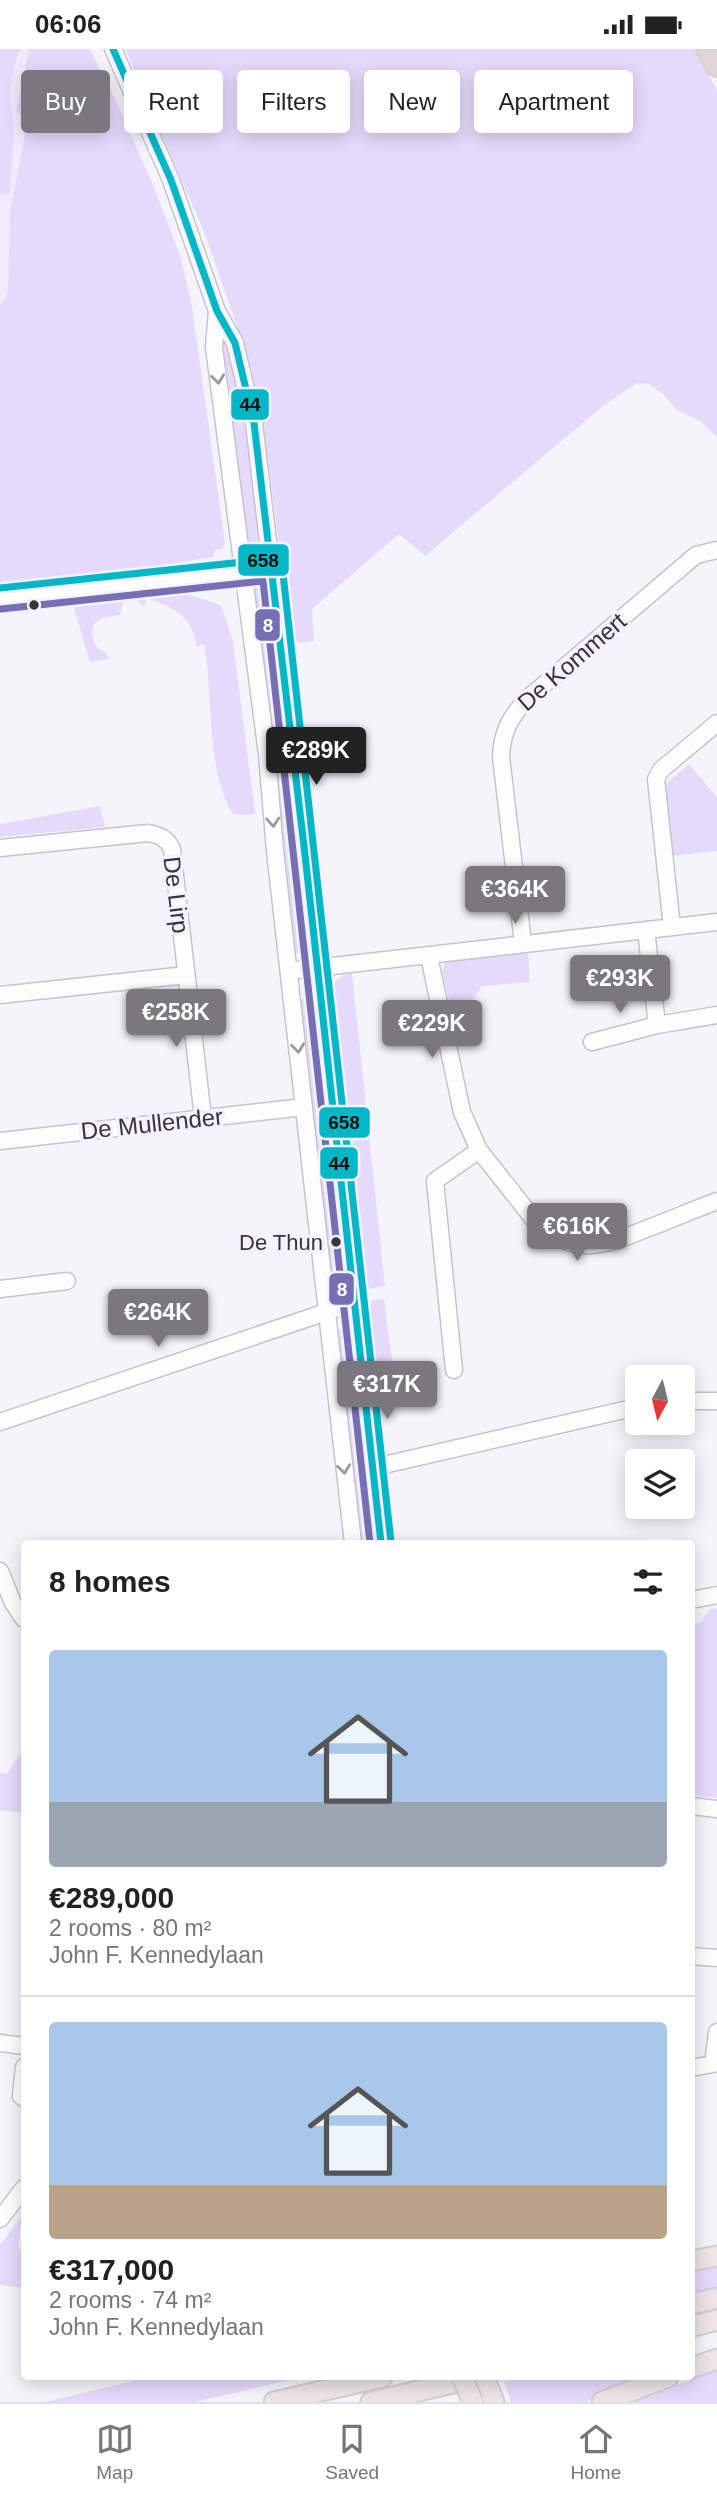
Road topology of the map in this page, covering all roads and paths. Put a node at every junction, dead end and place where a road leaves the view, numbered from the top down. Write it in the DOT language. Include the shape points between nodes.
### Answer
graph roads {
  1 [pos="113,49"];
  2 [pos="708,49"];
  3 [pos="717,65"];
  4 [pos="217,311"];
  5 [pos="717,550"];
  6 [pos="272,569"];
  7 [pos="244,572"];
  8 [pos="0,599"];
  9 [pos="717,723"];
  10 [pos="0,849"];
  11 [pos="717,922"];
  12 [pos="672,927"];
  13 [pos="646,930"];
  14 [pos="523,943"];
  15 [pos="429,956"];
  16 [pos="318,968"];
  17 [pos="289,971"];
  18 [pos="186,975"];
  19 [pos="0,995"];
  20 [pos="717,1015"];
  21 [pos="657,1025"];
  22 [pos="592,1042"];
  23 [pos="304,1107"];
  24 [pos="203,1118"];
  25 [pos="0,1141"];
  26 [pos="479,1150"];
  27 [pos="717,1201"];
  28 [pos="67,1281"];
  29 [pos="0,1289"];
  30 [pos="353,1303"];
  31 [pos="328,1310"];
  32 [pos="454,1370"];
  33 [pos="695,1401"];
  34 [pos="717,1401"];
  35 [pos="625,1410"];
  36 [pos="0,1422"];
  37 [pos="374,1464"];
  38 [pos="353,1540"];
  39 [pos="381,1540"];
  40 [pos="0,1571"];
  41 [pos="717,1595"];
  42 [pos="695,1599"];
  43 [pos="21,1615"];
  44 [pos="695,1806"];
  45 [pos="717,1809"];
  46 [pos="695,1955"];
  47 [pos="717,1958"];
  48 [pos="717,2032"];
  49 [pos="0,2043"];
  50 [pos="21,2046"];
  51 [pos="715,2063"];
  52 [pos="695,2068"];
  53 [pos="21,2192"];
  54 [pos="0,2219"];
  55 [pos="717,2256"];
  56 [pos="695,2260"];
  57 [pos="717,2298"];
  58 [pos="695,2303"];
  59 [pos="717,2321"];
  60 [pos="695,2326"];
  61 [pos="717,2359"];
  62 [pos="695,2367"];
  63 [pos="369,2380"];
  64 [pos="463,2380"];
  65 [pos="469,2380"];
  66 [pos="483,2380"];
  67 [pos="660,2380"];
  68 [pos="274,2402"];
  69 [pos="371,2402"];
  70 [pos="473,2402"];
  71 [pos="494,2402"];
  72 [pos="602,2402"];
  1 -- 4 [label="street" via="171,180"];
  2 -- 3 [label="highway"];
  4 -- 6 [label="street" via="235,343 254,423"];
  4 -- 7 [label="street, one-way" via="214,347"];
  5 -- 14 [label="street, De Kommert" via="696,555 652,592 527,699 505,729 501,757"];
  6 -- 7 [label="street"];
  6 -- 16 [label="street"];
  7 -- 8 [label="street"];
  7 -- 17 [label="street, one-way"];
  9 -- 12 [label="street" via="656,779"];
  10 -- 18 [label="street, De Lirp" via="148,832 165,838 172,849"];
  11 -- 12 [label="street"];
  12 -- 13 [label="street"];
  13 -- 14 [label="street"];
  13 -- 21 [label="street"];
  14 -- 15 [label="street"];
  15 -- 16 [label="street"];
  15 -- 26 [label="street" via="462,1112"];
  16 -- 17 [label="street"];
  16 -- 30 [label="street"];
  17 -- 23 [label="street, one-way"];
  18 -- 19 [label="street"];
  18 -- 24 [label="street, De Lirp"];
  20 -- 21 [label="street"];
  21 -- 22 [label="street"];
  23 -- 24 [label="street, De Mullender"];
  23 -- 31 [label="street"];
  24 -- 25 [label="street, De Mullender"];
  26 -- 27 [label="street" via="535,1221 555,1237 576,1244 606,1245"];
  26 -- 32 [label="street" via="435,1181"];
  28 -- 29 [label="street"];
  30 -- 31 [label="street"];
  30 -- 37 [label="street"];
  31 -- 36 [label="street"];
  31 -- 38 [label="street, one-way"];
  33 -- 34 [label="street"];
  35 -- 37 [label="street"];
  37 -- 39 [label="street"];
  40 -- 43 [label="street"];
  41 -- 42 [label="street"];
  44 -- 45 [label="street"];
  46 -- 47 [label="street"];
  48 -- 51 [label="street"];
  49 -- 50 [label="street"];
  51 -- 52 [label="street"];
  53 -- 54 [label="street"];
  55 -- 56 [label="main road"];
  57 -- 58 [label="main road"];
  59 -- 60 [label="main road"];
  61 -- 62 [label="main road"];
  63 -- 68 [label="main road"];
  64 -- 70 [label="main road, bridge"];
  65 -- 69 [label="main road"];
  66 -- 71 [label="main road"];
  67 -- 72 [label="main road"];
}
